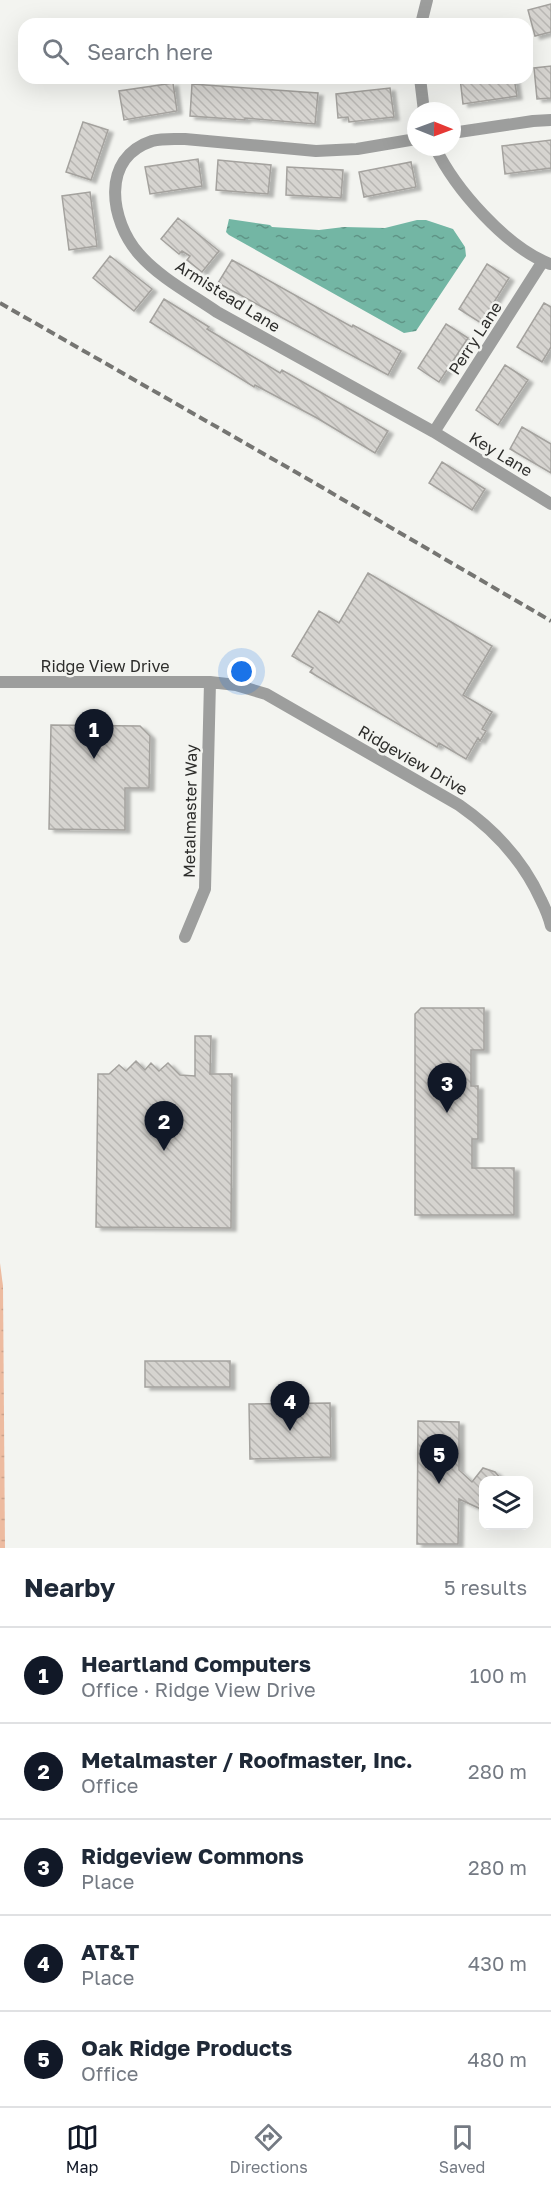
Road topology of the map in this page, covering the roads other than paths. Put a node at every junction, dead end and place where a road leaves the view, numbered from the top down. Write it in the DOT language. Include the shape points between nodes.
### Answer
graph roads {
  1 [pos="427,0"];
  2 [pos="422,18"];
  3 [pos="421,84"];
  4 [pos="423,102"];
  5 [pos="551,120"];
  6 [pos="461,132"];
  7 [pos="407,141"];
  8 [pos="441,156"];
  9 [pos="547,263"];
  10 [pos="434,432"];
  11 [pos="551,504"];
  12 [pos="0,682"];
  13 [pos="210,682"];
  14 [pos="551,926"];
  15 [pos="185,937"];
  1 -- 2 [label="street"];
  3 -- 4 [label="street"];
  5 -- 6 [label="street"];
  7 -- 10 [label="street, Armistead Lane" via="357,149 315,150 167,138 145,145 128,157 120,167 115,196 117,213 129,241 162,274 217,312"];
  8 -- 9 [label="street" via="473,205 511,240"];
  9 -- 10 [label="street, Perry Lane"];
  10 -- 11 [label="street, Key Lane"];
  12 -- 13 [label="street, Ridge View Drive"];
  13 -- 14 [label="street, Ridgeview Drive" via="266,694 479,819 514,854 532,881"];
  13 -- 15 [label="street, Metalmaster Way" via="205,889"];
}
